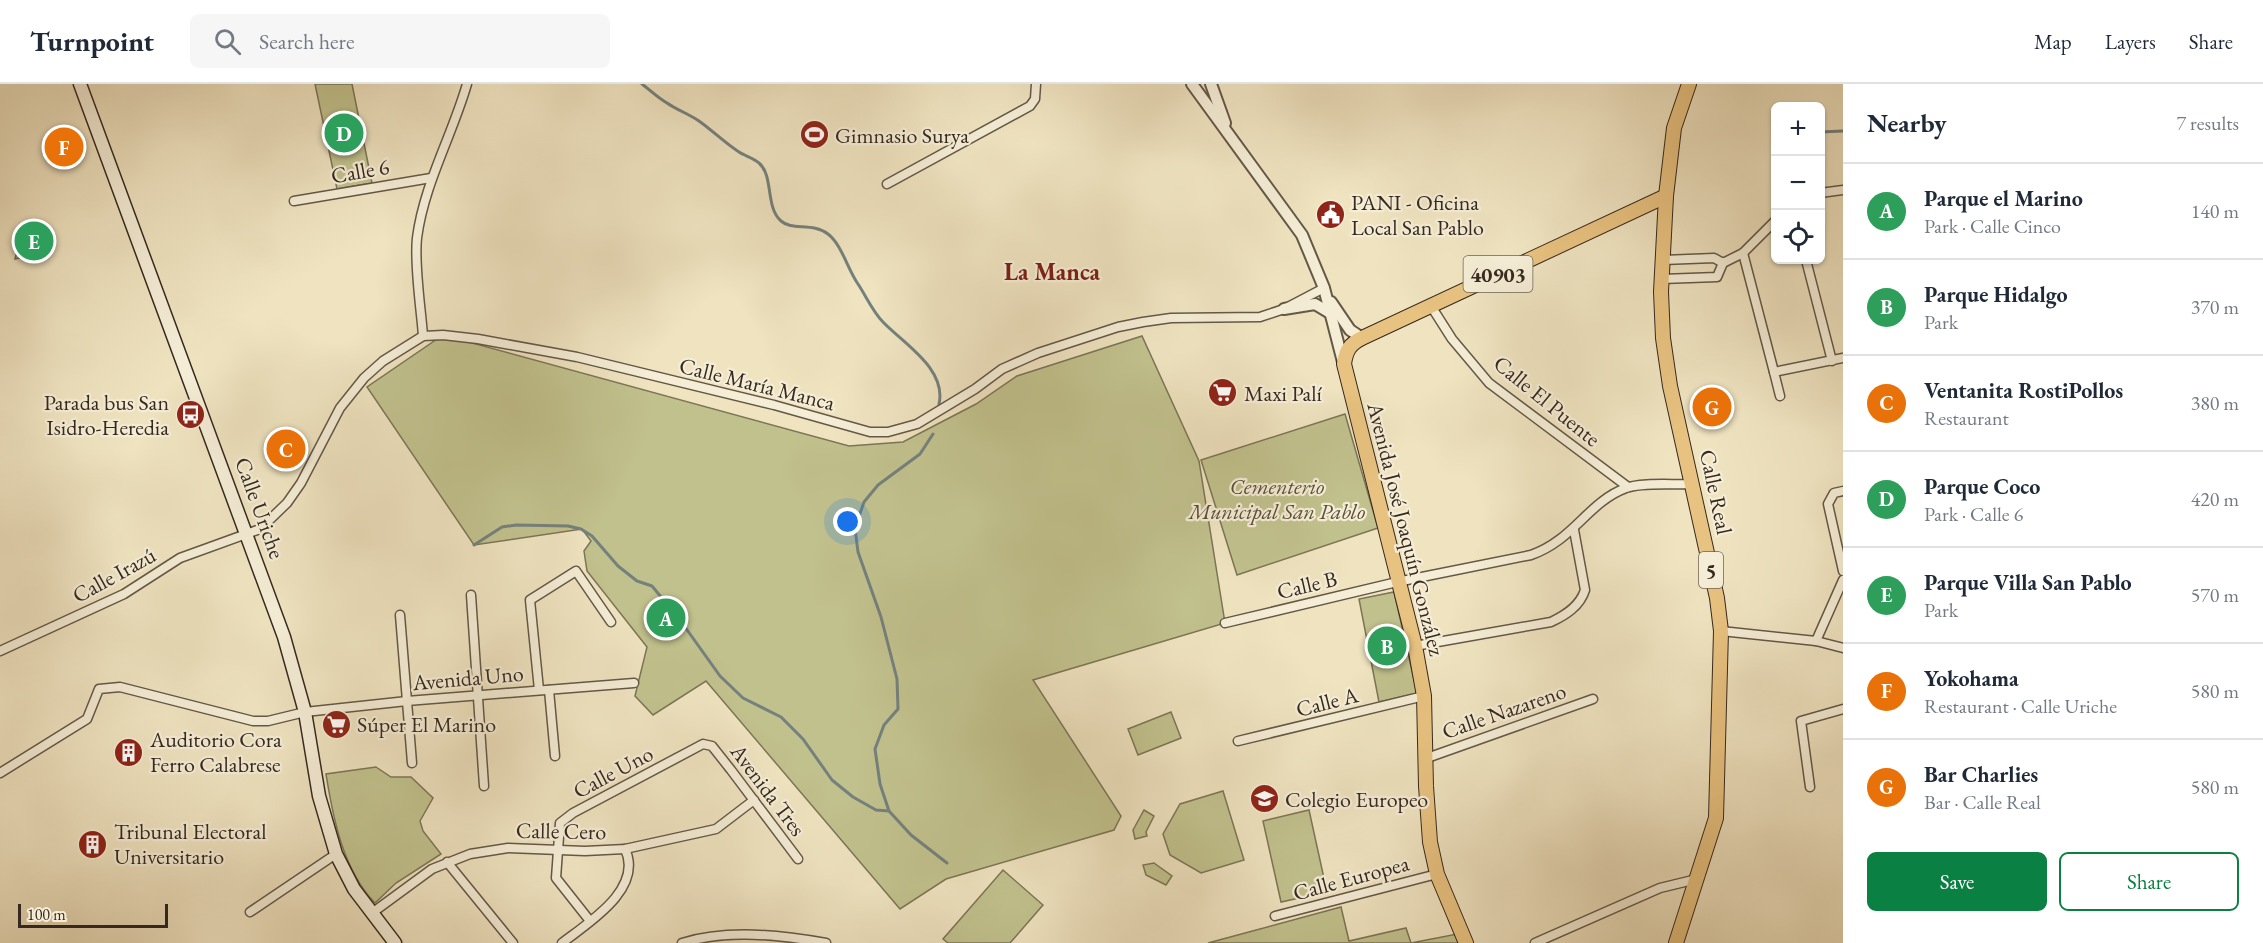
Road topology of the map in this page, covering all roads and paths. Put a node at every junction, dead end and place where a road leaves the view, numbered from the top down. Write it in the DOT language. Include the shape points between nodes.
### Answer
graph roads {
  1 [pos="80,84"];
  2 [pos="466,84"];
  3 [pos="1036,84"];
  4 [pos="1192,84"];
  5 [pos="1198,84"];
  6 [pos="1211,84"];
  7 [pos="1689,84"];
  8 [pos="1237,148"];
  9 [pos="431,178"];
  10 [pos="887,184"];
  11 [pos="1843,190"];
  12 [pos="1825,192"];
  13 [pos="1665,196"];
  14 [pos="294,201"];
  15 [pos="1771,225"];
  16 [pos="1743,254"];
  17 [pos="1663,260"];
  18 [pos="1723,263"];
  19 [pos="1807,264"];
  20 [pos="1662,279"];
  21 [pos="1324,288"];
  22 [pos="1431,306"];
  23 [pos="1284,309"];
  24 [pos="1331,314"];
  25 [pos="423,336"];
  26 [pos="1362,338"];
  27 [pos="1843,358"];
  28 [pos="1832,361"];
  29 [pos="1344,364"];
  30 [pos="1774,372"];
  31 [pos="1780,396"];
  32 [pos="1691,484"];
  33 [pos="1628,487"];
  34 [pos="1843,491"];
  35 [pos="1574,530"];
  36 [pos="248,535"];
  37 [pos="1843,571"];
  38 [pos="1843,580"];
  39 [pos="1397,582"];
  40 [pos="471,594"];
  41 [pos="400,615"];
  42 [pos="611,622"];
  43 [pos="1225,623"];
  44 [pos="1721,631"];
  45 [pos="1816,641"];
  46 [pos="1415,646"];
  47 [pos="1842,650"];
  48 [pos="0,651"];
  49 [pos="634,683"];
  50 [pos="539,690"];
  51 [pos="549,690"];
  52 [pos="479,694"];
  53 [pos="1424,696"];
  54 [pos="1593,699"];
  55 [pos="407,701"];
  56 [pos="1843,709"];
  57 [pos="305,712"];
  58 [pos="1238,741"];
  59 [pos="709,745"];
  60 [pos="555,756"];
  61 [pos="1427,758"];
  62 [pos="412,763"];
  63 [pos="0,773"];
  64 [pos="484,786"];
  65 [pos="1810,787"];
  66 [pos="754,800"];
  67 [pos="557,849"];
  68 [pos="625,849"];
  69 [pos="336,854"];
  70 [pos="798,859"];
  71 [pos="447,862"];
  72 [pos="1437,874"];
  73 [pos="1697,879"];
  74 [pos="250,912"];
  75 [pos="372,912"];
  76 [pos="1275,916"];
  77 [pos="590,921"];
  78 [pos="395,943"];
  79 [pos="513,943"];
  80 [pos="562,943"];
  81 [pos="682,943"];
  82 [pos="826,943"];
  83 [pos="1466,943"];
  84 [pos="1535,943"];
  85 [pos="1676,943"];
  1 -- 36 [label="main road, Calle Uriche"];
  2 -- 9 [label="street"];
  3 -- 10 [label="street" via="1030,106"];
  4 -- 8 [label="street"];
  5 -- 6 [label="street" via="1204,88"];
  6 -- 8 [label="street"];
  7 -- 13 [label="main road, Calle Real / 5" via="1674,128"];
  8 -- 21 [label="street, Avenida José Joaquín González" via="1302,235"];
  9 -- 14 [label="street, Calle 6"];
  9 -- 25 [label="street" via="417,240"];
  11 -- 12 [label="street"];
  13 -- 17 [label="main road, Calle Real / 5"];
  13 -- 22 [label="main road, 40903"];
  15 -- 16 [label="street"];
  16 -- 18 [label="street"];
  16 -- 30 [label="street"];
  17 -- 18 [label="street" via="1714,258"];
  17 -- 20 [label="main road, Calle Real / 5"];
  18 -- 20 [label="street" via="1717,276"];
  19 -- 28 [label="street"];
  20 -- 32 [label="main road, Calle Real / 5" via="1664,348"];
  21 -- 23 [label="street, Calle María Manca"];
  21 -- 24 [label="street, Avenida José Joaquín González"];
  21 -- 26 [label="street" via="1339,316"];
  22 -- 26 [label="main road, 40903"];
  22 -- 33 [label="street, Calle El Puente" via="1452,339 1490,383"];
  23 -- 24 [label="street" via="1315,304"];
  23 -- 25 [label="street, Calle María Manca" via="1260,317 1171,318 1118,327 1002,369 917,424 888,432 870,432 577,357 478,339"];
  24 -- 29 [label="street, Avenida José Joaquín González"];
  25 -- 36 [label="street" via="382,361 364,378 340,408 287,502 260,529"];
  26 -- 29 [label="main road, 40903" via="1351,344"];
  27 -- 28 [label="street"];
  28 -- 30 [label="street"];
  29 -- 39 [label="main road, Avenida José Joaquín González"];
  30 -- 31 [label="street"];
  32 -- 33 [label="street"];
  32 -- 44 [label="main road, Calle Real / 5"];
  33 -- 35 [label="street, Calle B" via="1599,505"];
  34 -- 37 [label="street" via="1834,493 1828,504"];
  35 -- 39 [label="street, Calle B" via="1550,549 1531,555"];
  35 -- 46 [label="street" via="1585,590 1582,599 1562,617"];
  36 -- 48 [label="street, Calle Irazú" via="180,558 124,594"];
  36 -- 57 [label="main road, Calle Uriche" via="293,664"];
  38 -- 45 [label="street"];
  39 -- 43 [label="street, Calle B"];
  39 -- 46 [label="main road, Avenida José Joaquín González"];
  40 -- 52 [label="street"];
  41 -- 55 [label="street"];
  42 -- 50 [label="street" via="576,571 530,600"];
  44 -- 45 [label="street"];
  44 -- 73 [label="main road, Calle Real / 5" via="1716,818"];
  45 -- 47 [label="street"];
  46 -- 53 [label="main road, Avenida José Joaquín González"];
  49 -- 51 [label="street, Avenida Uno"];
  50 -- 51 [label="street, Avenida Uno"];
  50 -- 52 [label="street, Avenida Uno"];
  51 -- 60 [label="street"];
  52 -- 55 [label="street, Avenida Uno"];
  52 -- 64 [label="street"];
  53 -- 58 [label="street, Calle A"];
  53 -- 61 [label="main road, Avenida José Joaquín González"];
  54 -- 61 [label="street, Calle Nazareno"];
  55 -- 57 [label="street, Avenida Uno"];
  55 -- 62 [label="street"];
  56 -- 65 [label="street" via="1803,719 1800,724"];
  57 -- 63 [label="street, Avenida Uno" via="253,721 120,687 104,687 87,719"];
  57 -- 69 [label="main road, Calle Uriche" via="316,784"];
  59 -- 66 [label="street, Avenida Tres"];
  59 -- 67 [label="street, Calle Uno" via="703,744 564,819 557,828"];
  61 -- 72 [label="main road, Avenida José Joaquín González" via="1430,842"];
  66 -- 68 [label="street, Calle Cero" via="716,829"];
  66 -- 70 [label="street, Avenida Tres"];
  67 -- 68 [label="street, Calle Cero"];
  67 -- 71 [label="street, Calle Cero" via="492,849"];
  67 -- 77 [label="street, Calle Uno" via="559,884"];
  68 -- 77 [label="street" via="629,867 618,894"];
  69 -- 74 [label="street"];
  69 -- 75 [label="main road, Calle Uriche" via="344,874"];
  71 -- 75 [label="street, Calle Cero" via="420,876"];
  71 -- 79 [label="street"];
  72 -- 76 [label="street, Calle Europea"];
  72 -- 83 [label="main road, Avenida José Joaquín González"];
  73 -- 84 [label="street" via="1660,888"];
  73 -- 85 [label="main road, Calle Real / 5"];
  75 -- 78 [label="main road, Calle Uriche"];
  77 -- 80 [label="street"];
  81 -- 82 [label="street" via="699,938 773,936"];
}
